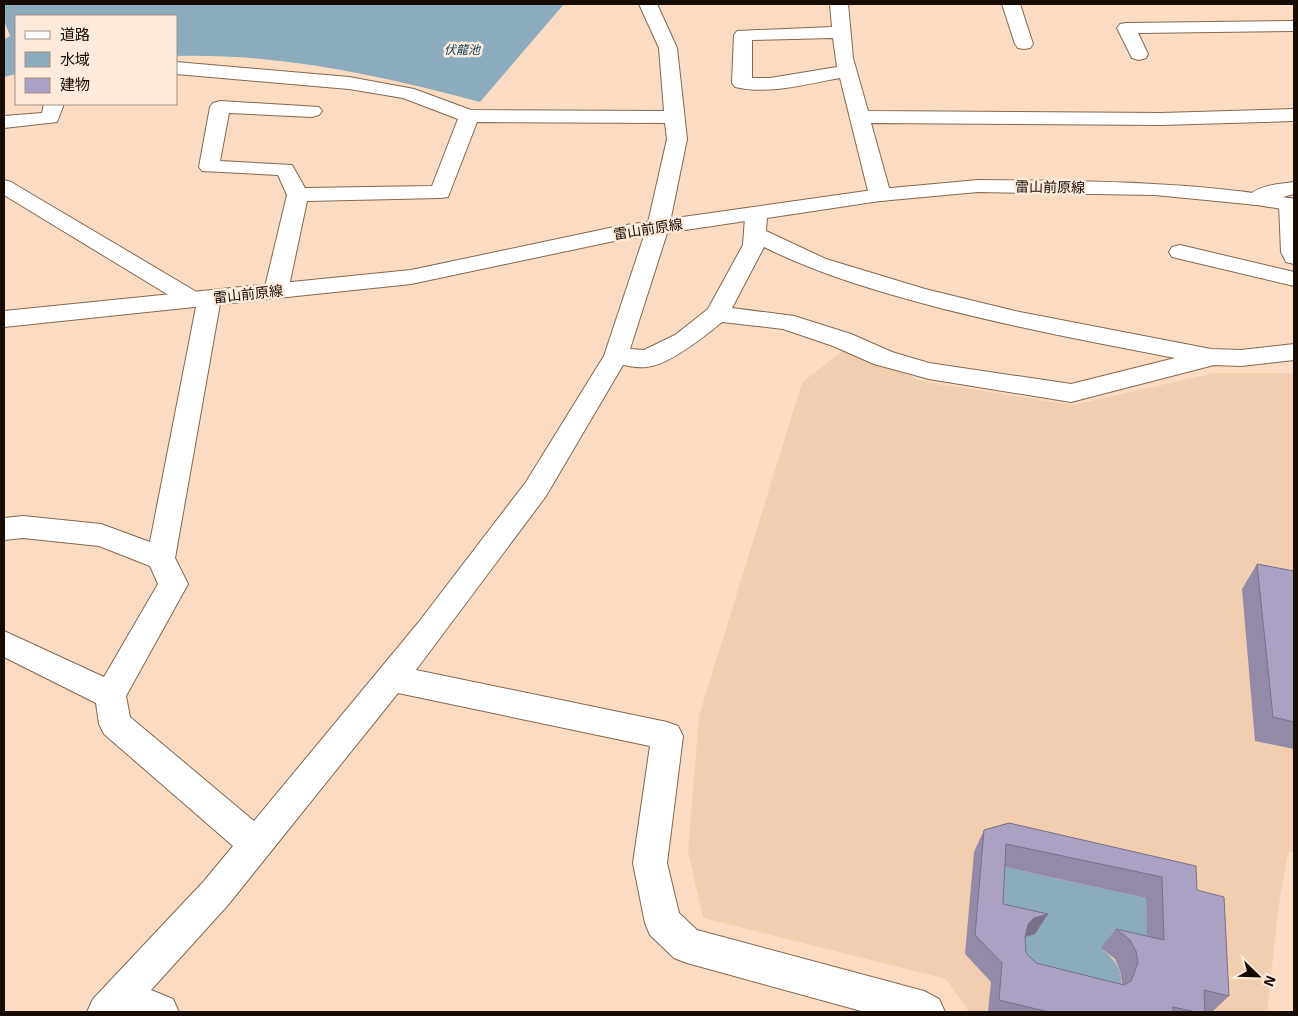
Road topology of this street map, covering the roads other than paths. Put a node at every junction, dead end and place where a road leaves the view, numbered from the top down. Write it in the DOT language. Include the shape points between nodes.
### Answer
graph roads {
  1 [pos="648,4"];
  2 [pos="839,4"];
  3 [pos="1010,4"];
  4 [pos="1294,26"];
  5 [pos="842,32"];
  6 [pos="1024,44"];
  7 [pos="1139,54"];
  8 [pos="178,68"];
  9 [pos="847,71"];
  10 [pos="54,105"];
  11 [pos="312,112"];
  12 [pos="1294,115"];
  13 [pos="469,116"];
  14 [pos="859,116"];
  15 [pos="674,117"];
  16 [pos="4,122"];
  17 [pos="4,186"];
  18 [pos="298,195"];
  19 [pos="880,195"];
  20 [pos="1293,199"];
  21 [pos="755,223"];
  22 [pos="658,227"];
  23 [pos="1180,252"];
  24 [pos="1294,257"];
  25 [pos="1294,279"];
  26 [pos="276,291"];
  27 [pos="201,299"];
  28 [pos="717,314"];
  29 [pos="4,319"];
  30 [pos="1294,352"];
  31 [pos="616,356"];
  32 [pos="1214,357"];
  33 [pos="4,529"];
  34 [pos="161,558"];
  35 [pos="4,643"];
  36 [pos="390,678"];
  37 [pos="110,695"];
  38 [pos="256,844"];
  39 [pos="114,1004"];
  40 [pos="160,1012"];
  41 [pos="926,1012"];
  1 -- 15 [label="street" via="668,48"];
  2 -- 5 [label="street"];
  3 -- 6 [label="street"];
  4 -- 7 [label="street" via="1126,28"];
  5 -- 9 [label="street"];
  5 -- 9 [label="street" via="743,35 742,83 770,84"];
  8 -- 13 [label="street" via="349,83 407,93"];
  9 -- 14 [label="street"];
  10 -- 16 [label="street" via="50,118"];
  11 -- 18 [label="street" via="220,107 209,167 285,169"];
  12 -- 14 [label="street" via="1161,119"];
  13 -- 15 [label="street"];
  13 -- 18 [label="street" via="440,192"];
  14 -- 19 [label="street"];
  15 -- 22 [label="street" via="677,139"];
  17 -- 27 [label="street"];
  18 -- 26 [label="street"];
  19 -- 20 [label="street, 雷山前原線" via="978,186 1155,189"];
  19 -- 21 [label="street, 雷山前原線"];
  20 -- 24 [label="street"];
  21 -- 22 [label="street, 雷山前原線"];
  21 -- 28 [label="street" via="754,245"];
  21 -- 32 [label="street" via="826,266 960,307"];
  22 -- 26 [label="street, 雷山前原線" via="411,277"];
  22 -- 31 [label="street"];
  23 -- 25 [label="street"];
  26 -- 27 [label="street, 雷山前原線"];
  27 -- 29 [label="street, 雷山前原線"];
  27 -- 34 [label="street"];
  28 -- 31 [label="street" via="684,341 647,360"];
  28 -- 32 [label="street" via="786,321 883,358 930,371 1071,393"];
  30 -- 32 [label="street" via="1240,358"];
  31 -- 36 [label="street" via="536,489 429,632"];
  33 -- 34 [label="street" via="23,527 101,534"];
  34 -- 37 [label="street" via="173,584"];
  35 -- 37 [label="street"];
  36 -- 38 [label="street"];
  36 -- 41 [label="street" via="667,736 650,862 663,923 687,945"];
  37 -- 38 [label="street" via="115,724"];
  38 -- 39 [label="street" via="216,893"];
  39 -- 40 [label="street"];
}
